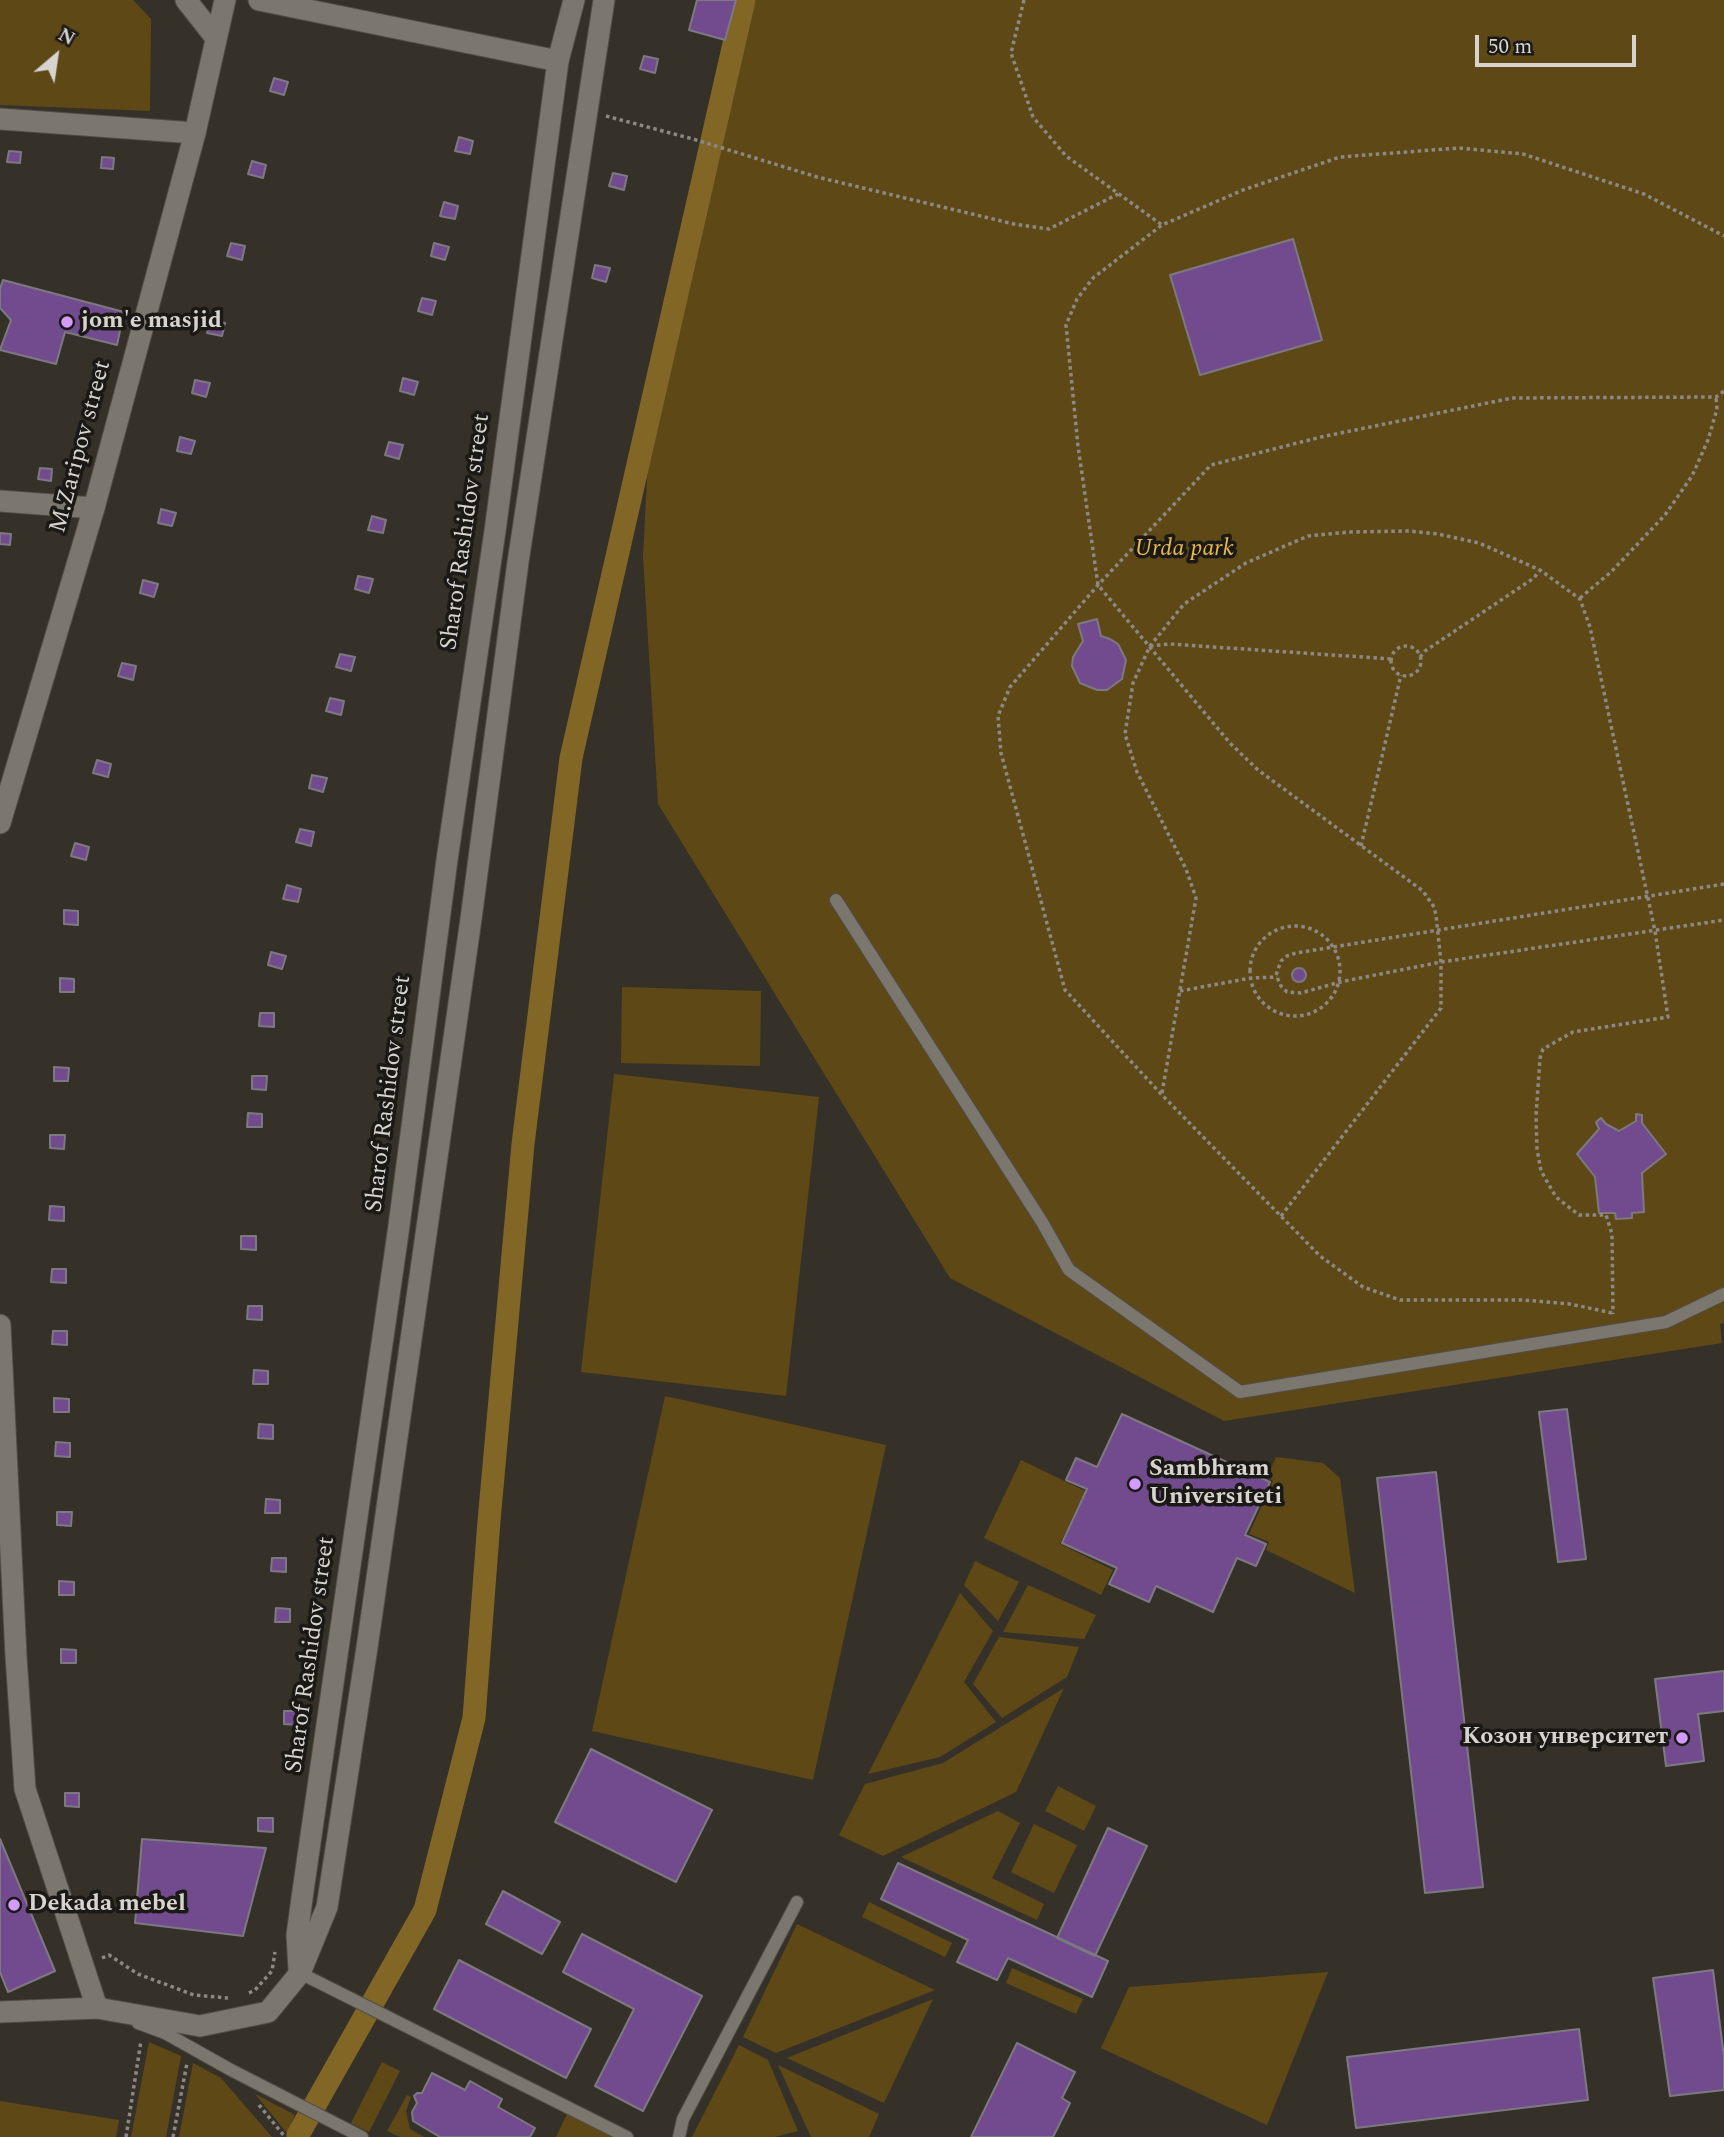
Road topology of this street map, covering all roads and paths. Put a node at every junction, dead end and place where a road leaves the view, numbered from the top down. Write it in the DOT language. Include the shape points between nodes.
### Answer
graph roads {
  1 [pos="186,0"];
  2 [pos="225,0"];
  3 [pos="259,0"];
  4 [pos="574,0"];
  5 [pos="604,0"];
  6 [pos="1024,0"];
  7 [pos="216,38"];
  8 [pos="558,61"];
  9 [pos="593,69"];
  10 [pos="587,111"];
  11 [pos="0,119"];
  12 [pos="195,133"];
  13 [pos="1118,194"];
  14 [pos="1162,225"];
  15 [pos="1724,236"];
  16 [pos="1724,391"];
  17 [pos="1716,397"];
  18 [pos="0,501"];
  19 [pos="94,508"];
  20 [pos="1540,570"];
  21 [pos="1098,585"];
  22 [pos="1580,599"];
  23 [pos="1150,646"];
  24 [pos="1420,657"];
  25 [pos="1392,659"];
  26 [pos="1401,675"];
  27 [pos="0,824"];
  28 [pos="1361,846"];
  29 [pos="1724,884"];
  30 [pos="1646,897"];
  31 [pos="836,900"];
  32 [pos="1724,920"];
  33 [pos="1438,928"];
  34 [pos="1655,931"];
  35 [pos="1333,948"];
  36 [pos="1441,962"];
  37 [pos="1277,977"];
  38 [pos="1251,978"];
  39 [pos="1340,982"];
  40 [pos="1180,991"];
  41 [pos="1162,1095"];
  42 [pos="1281,1216"];
  43 [pos="1724,1294"];
  44 [pos="1614,1314"];
  45 [pos="1625,1316"];
  46 [pos="0,1325"];
  47 [pos="8,1655"];
  48 [pos="797,1902"];
  49 [pos="277,1944"];
  50 [pos="82,1964"];
  51 [pos="300,1973"];
  52 [pos="245,1994"];
  53 [pos="235,1998"];
  54 [pos="96,2008"];
  55 [pos="0,2012"];
  56 [pos="144,2025"];
  57 [pos="191,2047"];
  58 [pos="358,2135"];
  59 [pos="126,2137"];
  60 [pos="173,2137"];
  61 [pos="627,2137"];
  62 [pos="679,2137"];
  1 -- 7 [label="street"];
  2 -- 7 [label="street, M.Zaripov street"];
  3 -- 8 [label="street"];
  4 -- 8 [label="street, Sharof Rashidov street"];
  5 -- 9 [label="street"];
  6 -- 13 [label="path" via="1011,53 1033,117 1066,156"];
  7 -- 12 [label="street, M.Zaripov street"];
  8 -- 9 [label="street"];
  8 -- 51 [label="street, Sharof Rashidov street" via="297,1936"];
  9 -- 10 [label="street"];
  10 -- 13 [label="path" via="817,177 1014,225 1049,229"];
  10 -- 51 [label="street" via="518,562 362,1681 327,1908"];
  11 -- 12 [label="street"];
  12 -- 19 [label="street, M.Zaripov street"];
  13 -- 14 [label="path"];
  14 -- 15 [label="path" via="1243,190 1340,157 1459,148 1523,154 1632,190"];
  14 -- 21 [label="path" via="1093,278 1066,325"];
  16 -- 17 [label="path"];
  17 -- 21 [label="path" via="1512,398 1211,465"];
  17 -- 22 [label="path" via="1708,440 1692,476 1665,515"];
  18 -- 19 [label="street"];
  19 -- 27 [label="street, M.Zaripov street"];
  20 -- 22 [label="path"];
  20 -- 23 [label="path" via="1479,543 1438,534 1385,531 1308,536 1246,563 1184,604"];
  20 -- 24 [label="path"];
  21 -- 23 [label="path"];
  21 -- 41 [label="path" via="1010,687 998,716 1001,753 1065,990"];
  22 -- 30 [label="path" via="1590,627"];
  23 -- 25 [label="path"];
  23 -- 28 [label="path" via="1248,761"];
  23 -- 40 [label="path" via="1133,683 1125,734 1137,772 1196,898"];
  24 -- 25 [label="path" via="1405,647"];
  24 -- 26 [label="path" via="1414,674"];
  25 -- 26 [label="path"];
  26 -- 28 [label="path"];
  28 -- 33 [label="path" via="1423,891 1434,907"];
  29 -- 30 [label="path"];
  30 -- 33 [label="path"];
  30 -- 34 [label="path"];
  31 -- 43 [label="lane" via="1069,1270 1240,1392 1666,1322"];
  32 -- 34 [label="path"];
  33 -- 35 [label="path"];
  33 -- 36 [label="path"];
  34 -- 36 [label="path"];
  34 -- 44 [label="path" via="1668,1017 1573,1032 1543,1049 1541,1058 1536,1116 1541,1171 1556,1197 1580,1215 1606,1215 1612,1234"];
  35 -- 37 [label="path" via="1287,956"];
  35 -- 38 [label="path" via="1315,931 1285,927 1258,944"];
  35 -- 39 [label="path"];
  36 -- 39 [label="path"];
  36 -- 42 [label="path" via="1441,1008"];
  37 -- 38 [label="path"];
  37 -- 39 [label="path" via="1287,992 1294,993"];
  38 -- 39 [label="path" via="1259,999 1269,1009 1297,1017 1324,1006"];
  38 -- 40 [label="path"];
  40 -- 41 [label="path"];
  41 -- 42 [label="path"];
  42 -- 44 [label="path" via="1320,1256 1363,1287 1400,1300 1524,1300"];
  44 -- 45 [label="path"];
  46 -- 47 [label="street"];
  47 -- 50 [label="street" via="25,1789"];
  48 -- 62 [label="lane" via="683,2119"];
  49 -- 52 [label="path" via="272,1970 255,1990"];
  50 -- 53 [label="path" via="109,1955 138,1975 194,1995"];
  50 -- 54 [label="street"];
  51 -- 54 [label="street" via="268,2012 200,2026"];
  51 -- 61 [label="lane"];
  54 -- 55 [label="street"];
  54 -- 56 [label="lane"];
  56 -- 57 [label="lane"];
  56 -- 59 [label="path"];
  57 -- 58 [label="lane"];
  57 -- 60 [label="path"];
}
